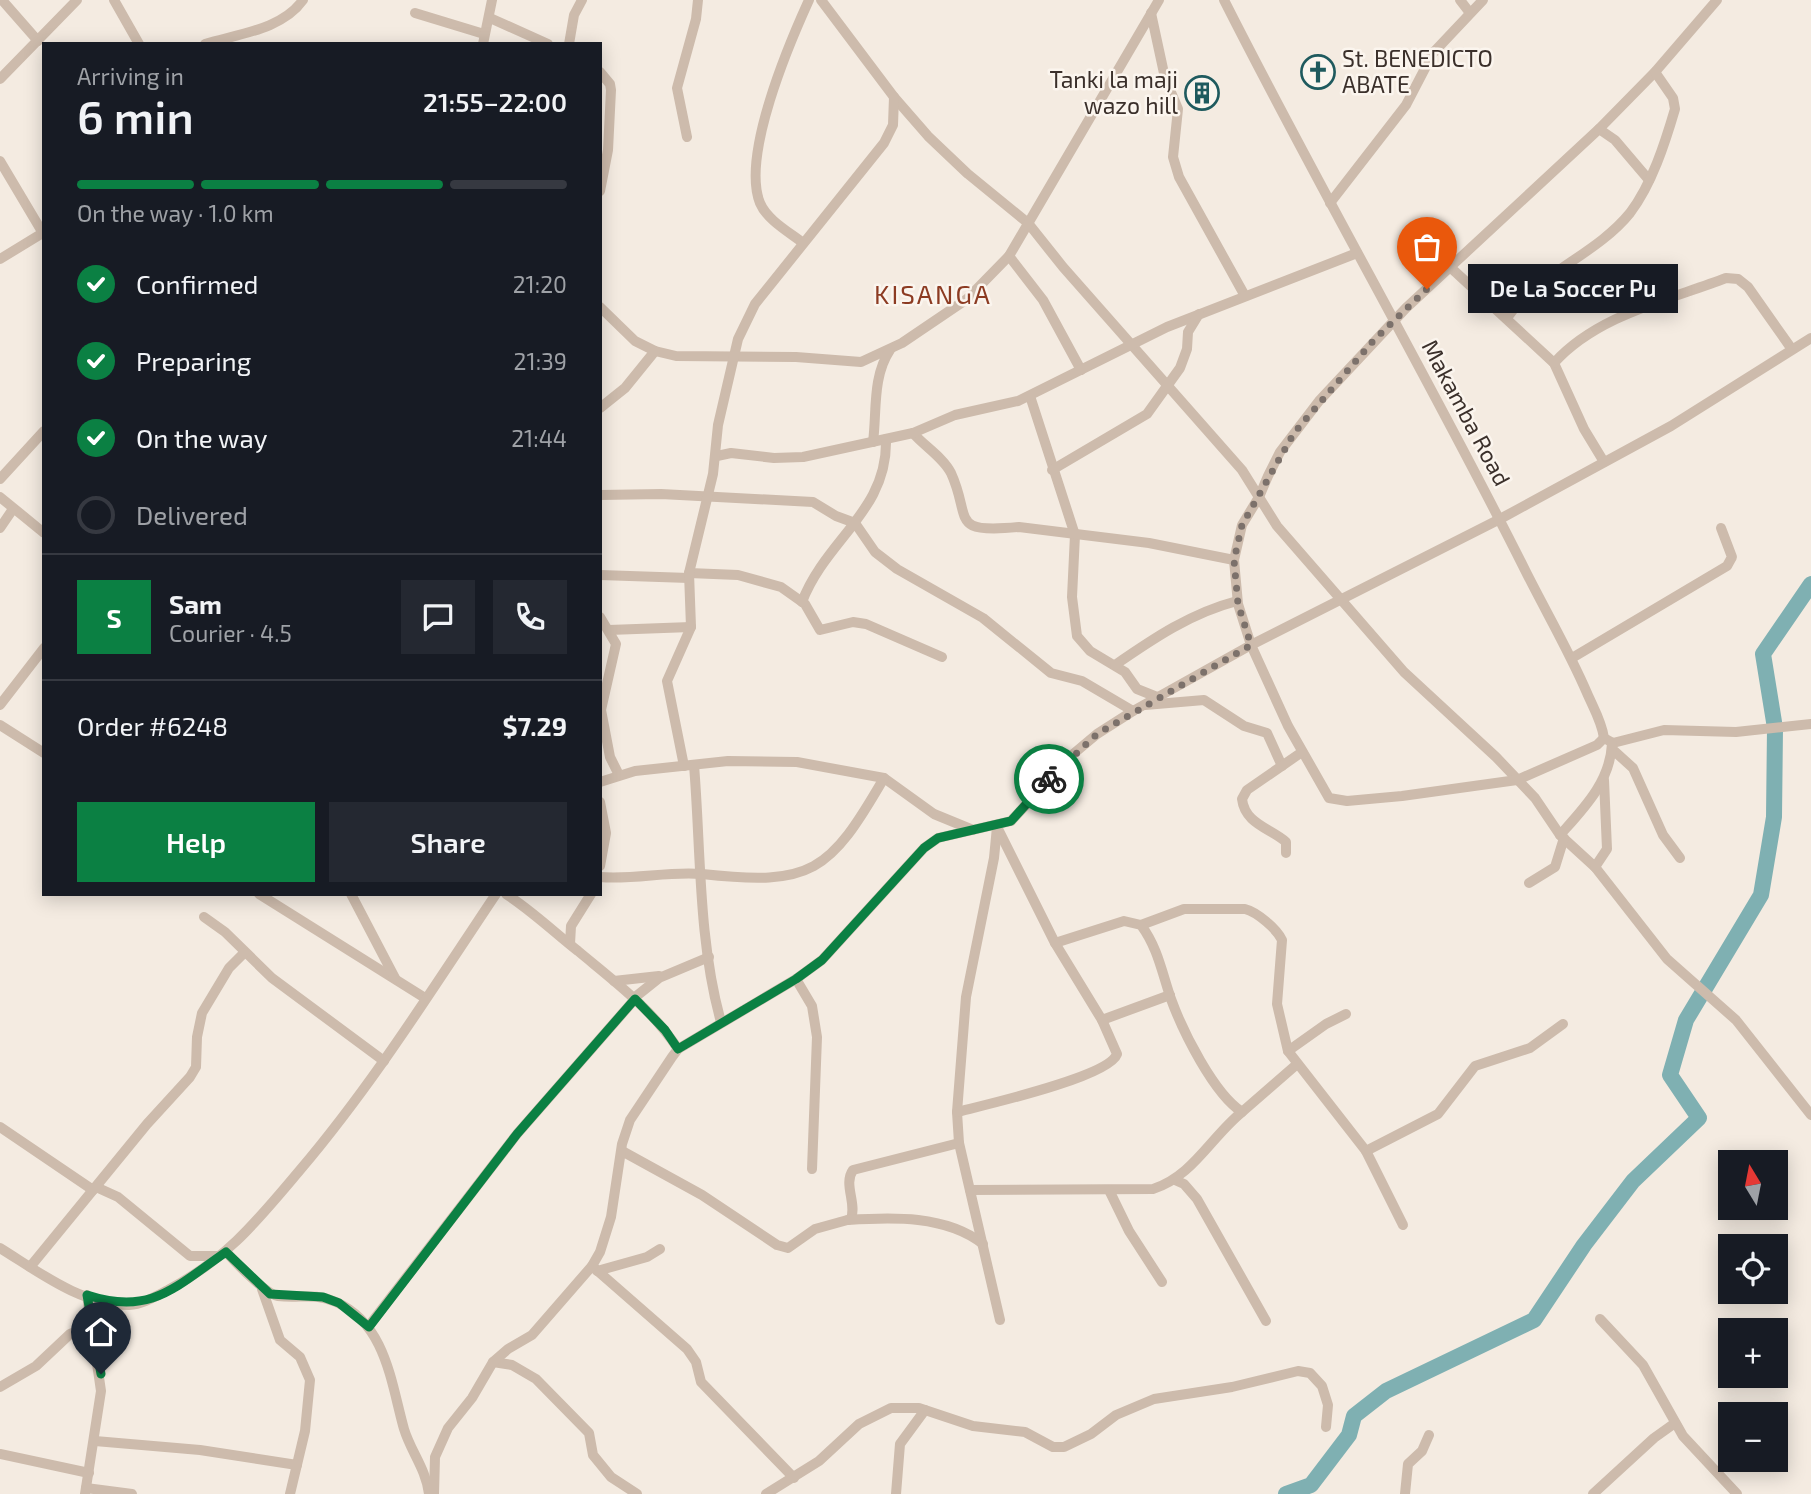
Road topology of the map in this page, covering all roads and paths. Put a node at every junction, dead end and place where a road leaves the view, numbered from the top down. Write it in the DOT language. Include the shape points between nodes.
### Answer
graph roads {
  1 [pos="2,0"];
  2 [pos="77,0"];
  3 [pos="114,0"];
  4 [pos="303,0"];
  5 [pos="492,0"];
  6 [pos="582,0"];
  7 [pos="698,0"];
  8 [pos="809,0"];
  9 [pos="821,0"];
  10 [pos="1159,0"];
  11 [pos="1224,0"];
  12 [pos="1460,0"];
  13 [pos="1483,0"];
  14 [pos="1717,0"];
  15 [pos="415,13"];
  16 [pos="1151,13"];
  17 [pos="1470,13"];
  18 [pos="490,18"];
  19 [pos="484,39"];
  20 [pos="38,41"];
  21 [pos="138,42"];
  22 [pos="212,42"];
  23 [pos="544,42"];
  24 [pos="569,42"];
  25 [pos="1655,72"];
  26 [pos="602,74"];
  27 [pos="0,79"];
  28 [pos="894,97"];
  29 [pos="1599,130"];
  30 [pos="687,137"];
  31 [pos="0,161"];
  32 [pos="1649,180"];
  33 [pos="602,181"];
  34 [pos="1330,204"];
  35 [pos="1028,223"];
  36 [pos="42,233"];
  37 [pos="42,236"];
  38 [pos="803,243"];
  39 [pos="1357,253"];
  40 [pos="1009,256"];
  41 [pos="0,259"];
  42 [pos="1450,267"];
  43 [pos="1245,296"];
  44 [pos="602,309"];
  45 [pos="1199,314"];
  46 [pos="1507,318"];
  47 [pos="1395,320"];
  48 [pos="1808,340"];
  49 [pos="1131,342"];
  50 [pos="1791,348"];
  51 [pos="890,350"];
  52 [pos="655,351"];
  53 [pos="734,358"];
  54 [pos="1554,363"];
  55 [pos="1081,370"];
  56 [pos="1166,383"];
  57 [pos="1030,396"];
  58 [pos="602,406"];
  59 [pos="42,433"];
  60 [pos="913,433"];
  61 [pos="886,439"];
  62 [pos="873,442"];
  63 [pos="717,456"];
  64 [pos="1604,462"];
  65 [pos="1052,470"];
  66 [pos="0,479"];
  67 [pos="602,495"];
  68 [pos="706,496"];
  69 [pos="0,497"];
  70 [pos="1259,497"];
  71 [pos="13,509"];
  72 [pos="1500,519"];
  73 [pos="855,523"];
  74 [pos="0,528"];
  75 [pos="1721,528"];
  76 [pos="42,531"];
  77 [pos="1075,535"];
  78 [pos="1234,560"];
  79 [pos="602,575"];
  80 [pos="689,576"];
  81 [pos="1344,600"];
  82 [pos="1237,601"];
  83 [pos="802,602"];
  84 [pos="602,620"];
  85 [pos="691,627"];
  86 [pos="609,630"];
  87 [pos="1251,645"];
  88 [pos="42,651"];
  89 [pos="942,657"];
  90 [pos="1572,658"];
  91 [pos="1115,665"];
  92 [pos="1157,697"];
  93 [pos="0,705"];
  94 [pos="1144,705"];
  95 [pos="1133,711"];
  96 [pos="0,724"];
  97 [pos="1811,724"];
  98 [pos="1609,743"];
  99 [pos="42,752"];
  100 [pos="1302,752"];
  101 [pos="689,766"];
  102 [pos="1282,766"];
  103 [pos="619,775"];
  104 [pos="884,778"];
  105 [pos="1604,779"];
  106 [pos="1517,780"];
  107 [pos="602,781"];
  108 [pos="602,812"];
  109 [pos="997,827"];
  110 [pos="973,830"];
  111 [pos="1562,837"];
  112 [pos="1286,853"];
  113 [pos="602,855"];
  114 [pos="1680,858"];
  115 [pos="1595,867"];
  116 [pos="700,874"];
  117 [pos="602,877"];
  118 [pos="1529,883"];
  119 [pos="262,896"];
  120 [pos="352,896"];
  121 [pos="495,896"];
  122 [pos="514,896"];
  123 [pos="591,896"];
  124 [pos="204,917"];
  125 [pos="1141,925"];
  126 [pos="1055,943"];
  127 [pos="570,944"];
  128 [pos="244,953"];
  129 [pos="709,957"];
  130 [pos="664,976"];
  131 [pos="395,978"];
  132 [pos="796,979"];
  133 [pos="614,981"];
  134 [pos="1170,995"];
  135 [pos="425,999"];
  136 [pos="635,999"];
  137 [pos="1346,1014"];
  138 [pos="1102,1020"];
  139 [pos="721,1022"];
  140 [pos="1563,1024"];
  141 [pos="678,1049"];
  142 [pos="1288,1051"];
  143 [pos="384,1062"];
  144 [pos="1297,1065"];
  145 [pos="957,1112"];
  146 [pos="1242,1112"];
  147 [pos="1811,1115"];
  148 [pos="0,1127"];
  149 [pos="959,1143"];
  150 [pos="622,1151"];
  151 [pos="1366,1151"];
  152 [pos="812,1169"];
  153 [pos="1175,1180"];
  154 [pos="94,1189"];
  155 [pos="970,1190"];
  156 [pos="1109,1190"];
  157 [pos="848,1220"];
  158 [pos="1403,1225"];
  159 [pos="983,1244"];
  160 [pos="0,1248"];
  161 [pos="660,1249"];
  162 [pos="223,1254"];
  163 [pos="30,1267"];
  164 [pos="594,1268"];
  165 [pos="1162,1282"];
  166 [pos="260,1285"];
  167 [pos="87,1295"];
  168 [pos="1600,1319"];
  169 [pos="1000,1320"];
  170 [pos="1266,1321"];
  171 [pos="93,1325"];
  172 [pos="369,1327"];
  173 [pos="494,1362"];
  174 [pos="0,1387"];
  175 [pos="925,1410"];
  176 [pos="1675,1423"];
  177 [pos="1326,1427"];
  178 [pos="1429,1435"];
  179 [pos="95,1441"];
  180 [pos="0,1454"];
  181 [pos="298,1465"];
  182 [pos="89,1473"];
  183 [pos="794,1478"];
  184 [pos="86,1491"];
  185 [pos="132,1494"];
  186 [pos="290,1494"];
  187 [pos="429,1494"];
  188 [pos="434,1494"];
  189 [pos="637,1494"];
  190 [pos="766,1494"];
  191 [pos="896,1494"];
  192 [pos="1405,1494"];
  193 [pos="1593,1494"];
  194 [pos="1737,1494"];
  1 -- 20 [label="street"];
  2 -- 20 [label="street"];
  3 -- 21 [label="street"];
  4 -- 22 [label="street" via="257,30"];
  5 -- 18 [label="street"];
  6 -- 24 [label="street"];
  7 -- 30 [label="street" via="677,88"];
  8 -- 38 [label="street" via="778,69 758,164 760,204"];
  9 -- 28 [label="street"];
  10 -- 16 [label="street"];
  11 -- 34 [label="street, Makamba Road"];
  12 -- 17 [label="street"];
  13 -- 17 [label="street"];
  14 -- 25 [label="street"];
  15 -- 19 [label="street"];
  16 -- 35 [label="street"];
  16 -- 43 [label="street" via="1178,108 1172,157"];
  17 -- 34 [label="street" via="1433,52 1406,105"];
  18 -- 19 [label="street"];
  18 -- 23 [label="street"];
  20 -- 27 [label="street"];
  25 -- 29 [label="street"];
  25 -- 32 [label="street" via="1675,109"];
  26 -- 33 [label="street" via="611,90"];
  28 -- 35 [label="street" via="968,174"];
  28 -- 38 [label="street" via="893,125 884,143"];
  29 -- 32 [label="street" via="1615,139"];
  29 -- 42 [label="street"];
  31 -- 36 [label="street"];
  32 -- 46 [label="street" via="1629,214 1535,288"];
  34 -- 39 [label="street, Makamba Road"];
  35 -- 40 [label="street"];
  35 -- 49 [label="street"];
  37 -- 41 [label="street"];
  38 -- 53 [label="street" via="746,318"];
  39 -- 43 [label="street"];
  39 -- 47 [label="street, Makamba Road"];
  40 -- 51 [label="street" via="947,316"];
  40 -- 55 [label="street" via="1043,300"];
  42 -- 46 [label="street"];
  42 -- 47 [label="street"];
  43 -- 45 [label="street"];
  44 -- 52 [label="street" via="635,341"];
  45 -- 49 [label="street"];
  45 -- 56 [label="street" via="1188,332 1185,357"];
  46 -- 54 [label="street"];
  47 -- 70 [label="street" via="1294,433"];
  47 -- 72 [label="street, Makamba Road"];
  48 -- 50 [label="street"];
  49 -- 55 [label="street"];
  49 -- 56 [label="street"];
  50 -- 54 [label="street" via="1748,287 1738,279 1726,278 1629,314 1564,352"];
  50 -- 64 [label="street" via="1671,426"];
  51 -- 53 [label="street" via="861,362 796,356"];
  51 -- 62 [label="street" via="878,382"];
  52 -- 53 [label="street"];
  52 -- 58 [label="street" via="625,388"];
  53 -- 63 [label="street" via="718,425"];
  54 -- 64 [label="street"];
  55 -- 57 [label="street"];
  56 -- 65 [label="street" via="1157,402 1135,424"];
  56 -- 70 [label="street" via="1242,470"];
  57 -- 60 [label="street" via="955,415"];
  57 -- 65 [label="street"];
  59 -- 66 [label="street"];
  60 -- 61 [label="street"];
  60 -- 77 [label="street" via="950,472 967,524"];
  61 -- 62 [label="street"];
  61 -- 73 [label="street" via="882,479"];
  62 -- 63 [label="street" via="803,457"];
  63 -- 68 [label="street"];
  64 -- 72 [label="street"];
  65 -- 77 [label="street"];
  67 -- 68 [label="street"];
  68 -- 73 [label="street" via="813,502"];
  68 -- 80 [label="street"];
  69 -- 71 [label="street"];
  70 -- 78 [label="street" via="1242,525"];
  70 -- 81 [label="street" via="1277,526"];
  71 -- 74 [label="street"];
  71 -- 76 [label="street"];
  72 -- 81 [label="street"];
  72 -- 90 [label="street, Makamba Road"];
  73 -- 83 [label="street" via="832,549"];
  73 -- 95 [label="street" via="875,552 897,569 983,618 1051,673 1082,681"];
  75 -- 90 [label="street" via="1732,557 1727,566"];
  77 -- 78 [label="street" via="1149,543"];
  77 -- 91 [label="street" via="1072,597 1077,636 1090,651"];
  78 -- 82 [label="street"];
  79 -- 80 [label="street"];
  80 -- 83 [label="street" via="760,579"];
  80 -- 85 [label="street"];
  81 -- 87 [label="street"];
  81 -- 106 [label="street" via="1405,672"];
  82 -- 87 [label="street"];
  82 -- 91 [label="street" via="1198,614"];
  83 -- 89 [label="street" via="820,630 853,622 866,624"];
  84 -- 86 [label="street"];
  85 -- 86 [label="street"];
  85 -- 101 [label="street" via="667,681"];
  86 -- 103 [label="street" via="616,653 602,720 611,763"];
  87 -- 92 [label="street"];
  87 -- 100 [label="street"];
  88 -- 93 [label="street"];
  90 -- 98 [label="street, Makamba Road"];
  91 -- 92 [label="street" via="1137,689"];
  92 -- 94 [label="street"];
  94 -- 95 [label="street"];
  94 -- 102 [label="street" via="1195,700 1211,704 1244,726 1267,733"];
  95 -- 109 [label="street" via="1097,734 1054,773 1021,813"];
  96 -- 99 [label="street"];
  97 -- 98 [label="street" via="1736,732 1664,730"];
  98 -- 105 [label="street"];
  98 -- 106 [label="street"];
  98 -- 114 [label="street" via="1633,768 1663,835"];
  100 -- 102 [label="street"];
  100 -- 106 [label="street" via="1324,793 1337,800"];
  101 -- 103 [label="street"];
  101 -- 104 [label="street" via="753,759"];
  101 -- 116 [label="street"];
  102 -- 112 [label="street" via="1247,790 1242,799 1260,827 1286,842"];
  103 -- 107 [label="street"];
  104 -- 110 [label="street" via="934,814"];
  104 -- 116 [label="street" via="841,846 807,872 771,879"];
  105 -- 111 [label="street"];
  105 -- 115 [label="street" via="1607,849"];
  106 -- 111 [label="street"];
  108 -- 113 [label="street" via="606,833"];
  109 -- 110 [label="street"];
  109 -- 126 [label="street"];
  109 -- 145 [label="street" via="966,997"];
  110 -- 132 [label="street" via="938,838 924,848 839,944"];
  111 -- 115 [label="street"];
  111 -- 118 [label="street" via="1555,867"];
  115 -- 147 [label="street" via="1667,959 1736,1020"];
  116 -- 117 [label="street"];
  116 -- 129 [label="street"];
  119 -- 131 [label="street"];
  120 -- 131 [label="street"];
  121 -- 135 [label="street"];
  122 -- 127 [label="street"];
  123 -- 127 [label="street" via="571,926"];
  124 -- 128 [label="street"];
  125 -- 126 [label="street" via="1124,921"];
  125 -- 134 [label="street" via="1162,964"];
  125 -- 142 [label="street" via="1195,908 1249,909 1258,915 1281,937 1276,1004"];
  126 -- 138 [label="street"];
  127 -- 133 [label="street"];
  128 -- 143 [label="street"];
  128 -- 154 [label="street" via="229,968 202,1013 196,1067 190,1077"];
  129 -- 130 [label="street"];
  129 -- 139 [label="street"];
  130 -- 133 [label="street"];
  130 -- 136 [label="street"];
  131 -- 135 [label="street"];
  132 -- 139 [label="street"];
  132 -- 152 [label="street" via="811,1006 817,1037"];
  133 -- 136 [label="street"];
  134 -- 138 [label="street"];
  134 -- 146 [label="street" via="1197,1053 1226,1099"];
  135 -- 143 [label="street"];
  136 -- 141 [label="street"];
  136 -- 172 [label="street" via="517,1134"];
  137 -- 142 [label="street"];
  138 -- 145 [label="street" via="1117,1054 1111,1062 1070,1080"];
  139 -- 141 [label="street"];
  140 -- 151 [label="street" via="1530,1048 1475,1066 1438,1114"];
  141 -- 150 [label="street" via="637,1107"];
  142 -- 144 [label="street"];
  143 -- 162 [label="street" via="245,1236"];
  144 -- 146 [label="street"];
  144 -- 151 [label="street"];
  145 -- 149 [label="street"];
  146 -- 153 [label="street"];
  148 -- 154 [label="street"];
  149 -- 155 [label="street"];
  149 -- 157 [label="street" via="853,1170 849,1177 853,1214"];
  150 -- 157 [label="street" via="702,1195 782,1248 791,1248 815,1229"];
  150 -- 164 [label="street" via="611,1217"];
  151 -- 158 [label="street"];
  153 -- 156 [label="street" via="1153,1188"];
  153 -- 170 [label="street" via="1197,1199"];
  154 -- 162 [label="street" via="118,1197 190,1256"];
  154 -- 163 [label="street"];
  155 -- 156 [label="street"];
  155 -- 159 [label="street"];
  156 -- 165 [label="street"];
  157 -- 159 [label="street" via="889,1217 922,1221 968,1234"];
  159 -- 169 [label="street"];
  160 -- 163 [label="street"];
  161 -- 164 [label="street" via="647,1257"];
  162 -- 166 [label="street"];
  162 -- 167 [label="street" via="201,1273 145,1302 109,1303"];
  163 -- 167 [label="street" via="55,1284"];
  164 -- 173 [label="street" via="532,1335"];
  164 -- 183 [label="street" via="687,1349 701,1382"];
  166 -- 172 [label="street" via="278,1296 309,1294 339,1303"];
  166 -- 181 [label="street" via="279,1340 300,1357 309,1373"];
  167 -- 171 [label="street"];
  168 -- 176 [label="street" via="1643,1365"];
  171 -- 174 [label="street" via="70,1334 36,1366"];
  171 -- 179 [label="street" via="101,1391"];
  172 -- 187 [label="street" via="386,1361 404,1429"];
  173 -- 188 [label="street" via="440,1442 433,1467"];
  173 -- 189 [label="street" via="512,1365 536,1379 589,1433 593,1455 611,1477"];
  175 -- 177 [label="street" via="973,1426 1025,1432 1053,1447 1064,1447 1116,1415 1154,1399 1298,1371 1310,1373 1322,1386 1328,1405"];
  175 -- 183 [label="street" via="891,1408 876,1415"];
  175 -- 191 [label="street" via="900,1444"];
  176 -- 193 [label="street"];
  176 -- 194 [label="street"];
  178 -- 192 [label="street" via="1408,1465"];
  179 -- 181 [label="street"];
  179 -- 182 [label="street"];
  180 -- 182 [label="street"];
  181 -- 186 [label="street"];
  182 -- 184 [label="street"];
  183 -- 190 [label="street"];
  184 -- 185 [label="street"];
}
